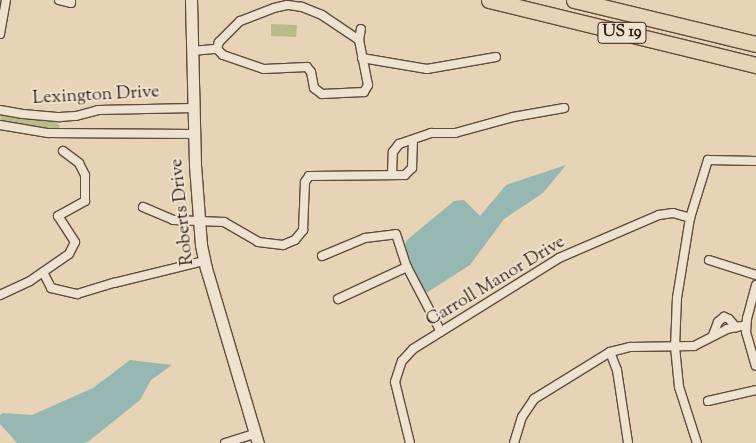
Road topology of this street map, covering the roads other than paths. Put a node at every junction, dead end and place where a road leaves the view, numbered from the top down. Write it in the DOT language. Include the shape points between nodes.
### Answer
graph roads {
  1 [pos="6,0"];
  2 [pos="59,0"];
  3 [pos="72,0"];
  4 [pos="191,0"];
  5 [pos="489,0"];
  6 [pos="574,0"];
  7 [pos="361,28"];
  8 [pos="0,34"];
  9 [pos="359,40"];
  10 [pos="756,44"];
  11 [pos="217,48"];
  12 [pos="192,51"];
  13 [pos="496,57"];
  14 [pos="362,58"];
  15 [pos="756,65"];
  16 [pos="194,108"];
  17 [pos="564,108"];
  18 [pos="0,110"];
  19 [pos="0,126"];
  20 [pos="194,134"];
  21 [pos="413,140"];
  22 [pos="63,150"];
  23 [pos="756,161"];
  24 [pos="392,175"];
  25 [pos="143,207"];
  26 [pos="690,218"];
  27 [pos="198,221"];
  28 [pos="322,256"];
  29 [pos="709,260"];
  30 [pos="204,261"];
  31 [pos="407,267"];
  32 [pos="43,272"];
  33 [pos="756,275"];
  34 [pos="756,285"];
  35 [pos="0,295"];
  36 [pos="338,299"];
  37 [pos="746,326"];
  38 [pos="736,327"];
  39 [pos="441,332"];
  40 [pos="713,335"];
  41 [pos="674,347"];
  42 [pos="610,352"];
  43 [pos="756,366"];
  44 [pos="756,390"];
  45 [pos="708,401"];
  46 [pos="256,439"];
  47 [pos="226,443"];
  48 [pos="410,443"];
  49 [pos="514,443"];
  50 [pos="628,443"];
  51 [pos="697,443"];
  1 -- 8 [label="street"];
  2 -- 3 [label="street" via="70,3"];
  4 -- 12 [label="street, Roberts Drive"];
  5 -- 15 [label="highway, US 19"];
  6 -- 10 [label="highway, US 19"];
  7 -- 9 [label="street"];
  9 -- 11 [label="street" via="322,15 287,5 240,21 218,42"];
  9 -- 14 [label="street"];
  11 -- 12 [label="street"];
  11 -- 14 [label="street" via="222,55 264,69 307,67 314,88 322,94 364,92 367,89"];
  12 -- 16 [label="street, Roberts Drive"];
  13 -- 14 [label="street" via="427,69"];
  16 -- 18 [label="street, Lexington Drive" via="98,110 60,117"];
  16 -- 20 [label="street, Roberts Drive"];
  17 -- 21 [label="street" via="513,117 455,133 430,133"];
  19 -- 20 [label="street, Lexington Drive" via="48,133"];
  20 -- 27 [label="street, Roberts Drive"];
  21 -- 24 [label="street" via="394,148"];
  21 -- 24 [label="street" via="410,172"];
  22 -- 32 [label="street" via="79,163 86,195 85,201 58,216 75,242 69,254"];
  23 -- 26 [label="street" via="708,160"];
  24 -- 27 [label="street" via="309,176 305,182 303,230 296,240 282,245 258,242 224,222"];
  25 -- 27 [label="street" via="173,220"];
  26 -- 39 [label="street, Carroll Manor Drive" via="659,215 559,258"];
  26 -- 41 [label="street" via="677,298"];
  27 -- 30 [label="street, Roberts Drive"];
  28 -- 31 [label="street" via="365,238 396,234"];
  29 -- 33 [label="street"];
  30 -- 32 [label="street" via="77,294 51,288"];
  30 -- 46 [label="street, Roberts Drive"];
  31 -- 36 [label="street"];
  31 -- 39 [label="street"];
  32 -- 35 [label="street"];
  34 -- 37 [label="street"];
  37 -- 38 [label="street"];
  37 -- 43 [label="street"];
  38 -- 40 [label="street"];
  38 -- 40 [label="street" via="724,318 718,322"];
  39 -- 48 [label="street, Carroll Manor Drive" via="407,355 396,374 395,390"];
  40 -- 41 [label="street" via="694,346"];
  41 -- 42 [label="street" via="630,347"];
  41 -- 51 [label="street" via="679,388"];
  42 -- 49 [label="street" via="534,399 522,418"];
  42 -- 50 [label="street" via="617,370"];
  44 -- 45 [label="street"];
  46 -- 47 [label="street"];
}
